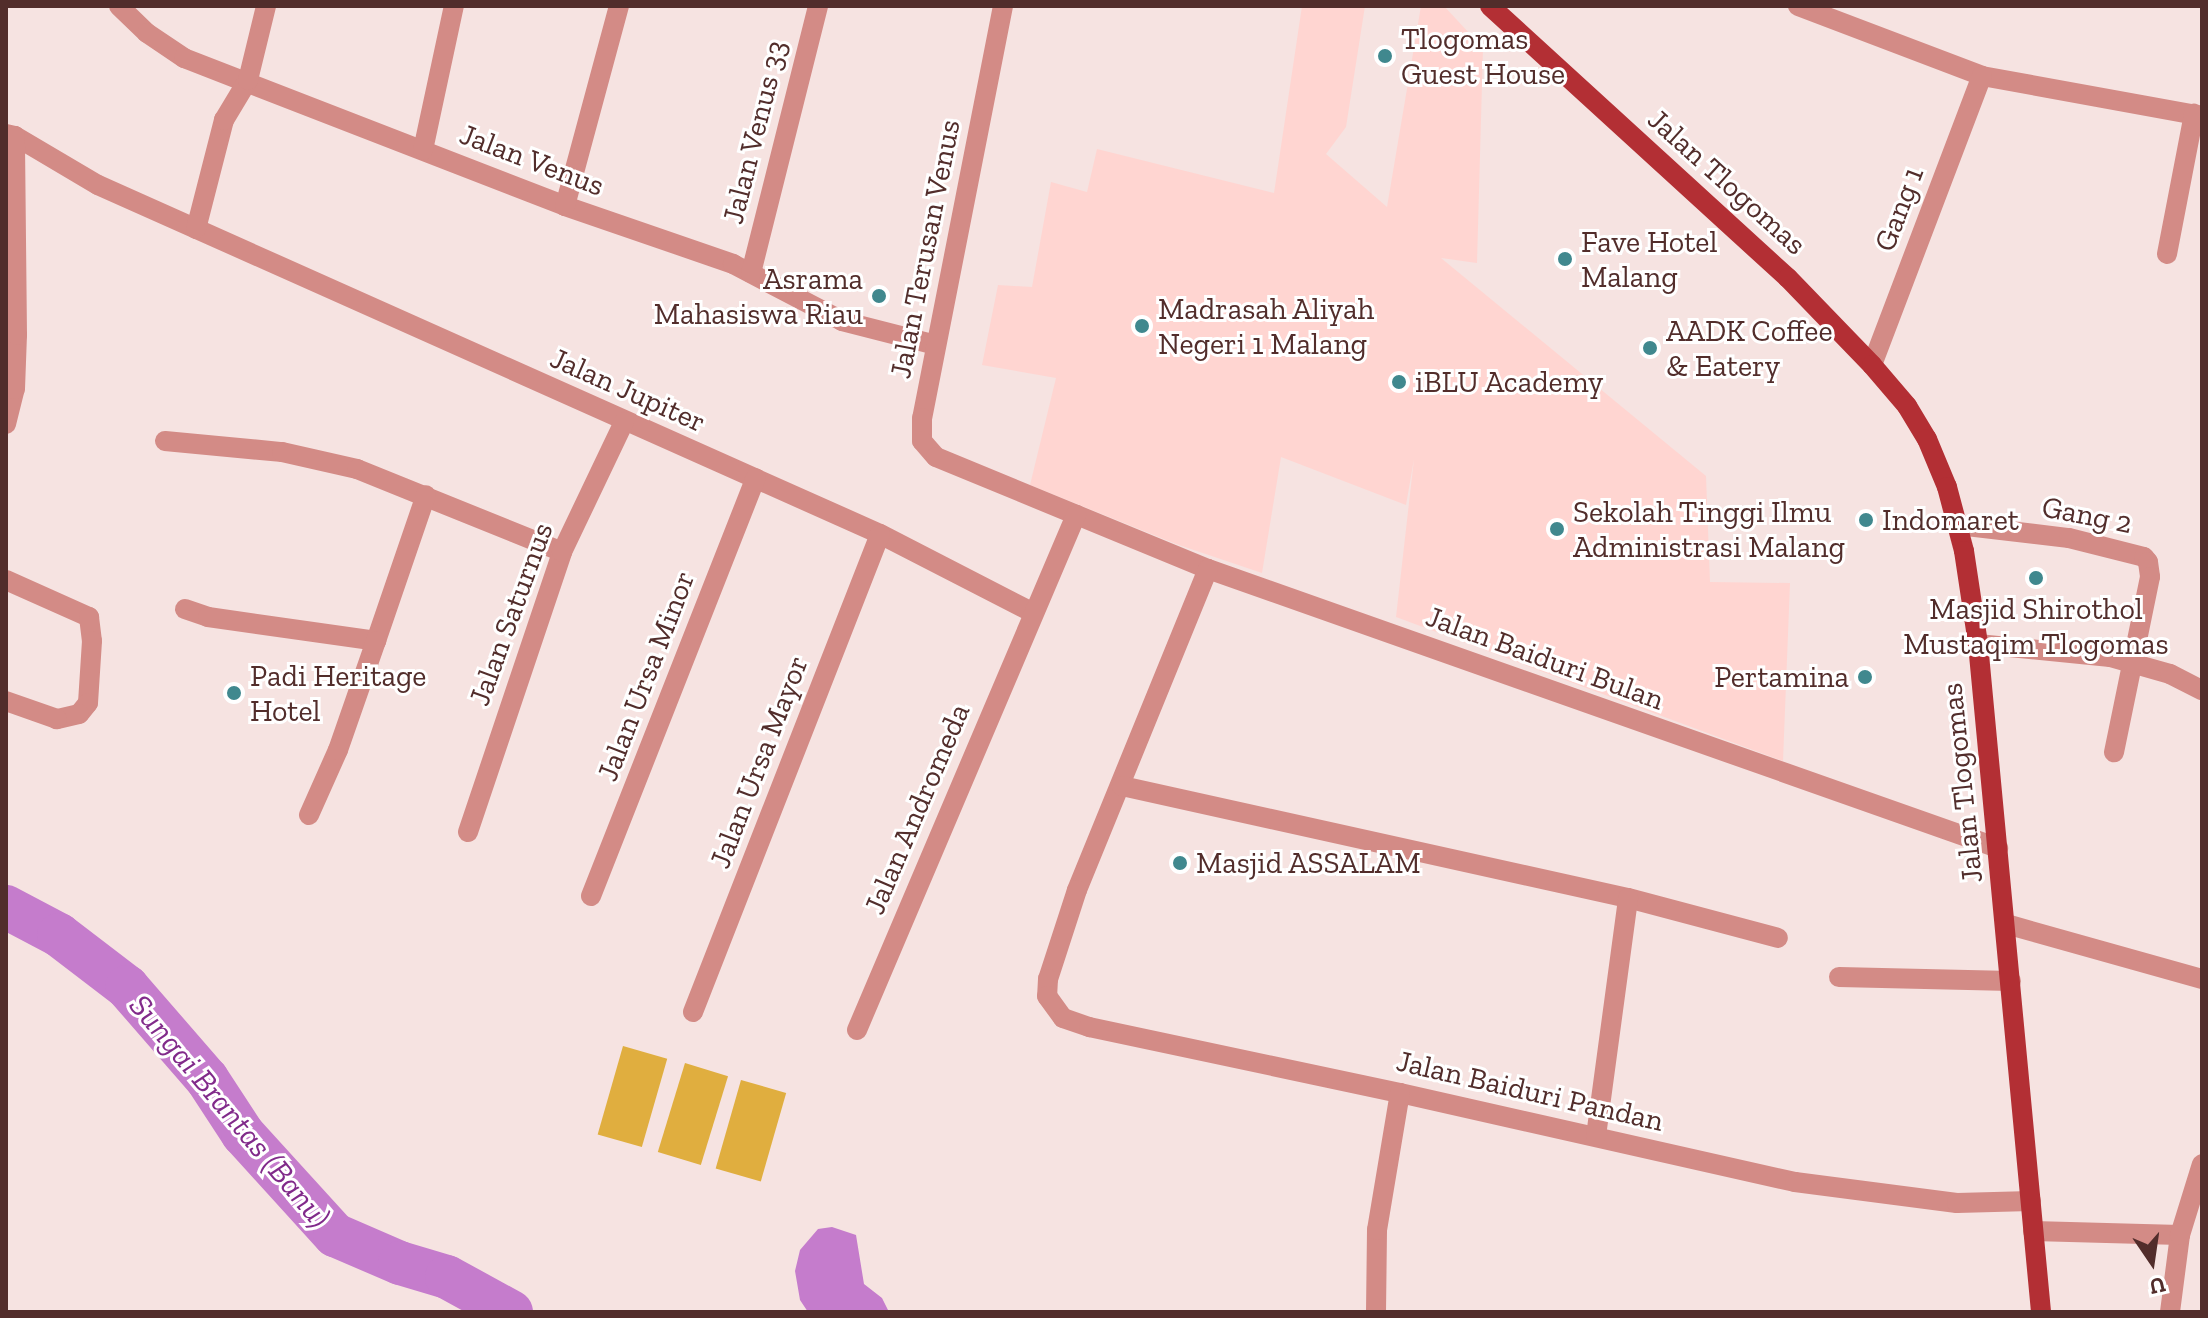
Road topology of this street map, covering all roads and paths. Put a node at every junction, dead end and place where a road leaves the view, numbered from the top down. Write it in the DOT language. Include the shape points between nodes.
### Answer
graph roads {
  1 [pos="119,6"];
  2 [pos="266,6"];
  3 [pos="454,6"];
  4 [pos="619,6"];
  5 [pos="818,6"];
  6 [pos="1003,6"];
  7 [pos="1490,6"];
  8 [pos="1798,6"];
  9 [pos="1839,12"];
  10 [pos="1982,76"];
  11 [pos="248,80"];
  12 [pos="2198,115"];
  13 [pos="11,135"];
  14 [pos="423,150"];
  15 [pos="565,206"];
  16 [pos="196,229"];
  17 [pos="2167,254"];
  18 [pos="751,273"];
  19 [pos="12,288"];
  20 [pos="936,345"];
  21 [pos="1872,365"];
  22 [pos="624,422"];
  23 [pos="6,424"];
  24 [pos="165,441"];
  25 [pos="974,474"];
  26 [pos="756,478"];
  27 [pos="426,495"];
  28 [pos="1076,515"];
  29 [pos="1958,525"];
  30 [pos="880,534"];
  31 [pos="562,552"];
  32 [pos="1208,569"];
  33 [pos="6,580"];
  34 [pos="185,609"];
  35 [pos="1032,612"];
  36 [pos="376,641"];
  37 [pos="1978,644"];
  38 [pos="2133,662"];
  39 [pos="2202,690"];
  40 [pos="6,701"];
  41 [pos="2114,752"];
  42 [pos="1122,786"];
  43 [pos="309,815"];
  44 [pos="468,832"];
  45 [pos="1998,848"];
  46 [pos="591,896"];
  47 [pos="1628,898"];
  48 [pos="2006,924"];
  49 [pos="1778,938"];
  50 [pos="1839,977"];
  51 [pos="2202,979"];
  52 [pos="2011,981"];
  53 [pos="693,1012"];
  54 [pos="857,1030"];
  55 [pos="1400,1093"];
  56 [pos="1596,1136"];
  57 [pos="2202,1164"];
  58 [pos="2031,1201"];
  59 [pos="2033,1231"];
  60 [pos="2180,1235"];
  61 [pos="1376,1312"];
  62 [pos="2041,1312"];
  63 [pos="2170,1312"];
  1 -- 11 [label="street, Jalan Venus" via="168,49"];
  2 -- 11 [label="street"];
  3 -- 14 [label="street"];
  4 -- 15 [label="street"];
  5 -- 18 [label="street, Jalan Venus 33"];
  6 -- 20 [label="street, Jalan Terusan Venus"];
  7 -- 21 [label="main road, Jalan Tlogomas" via="1788,278"];
  8 -- 9 [label="street"];
  9 -- 10 [label="street"];
  10 -- 12 [label="street"];
  10 -- 21 [label="street, Gang 1"];
  11 -- 14 [label="street, Jalan Venus"];
  11 -- 16 [label="street" via="224,120"];
  12 -- 17 [label="street"];
  13 -- 16 [label="street, Jalan Jupiter" via="98,185"];
  13 -- 19 [label="street"];
  14 -- 15 [label="street, Jalan Venus"];
  15 -- 18 [label="street, Jalan Venus"];
  16 -- 22 [label="street, Jalan Jupiter"];
  18 -- 20 [label="street, Jalan Venus" via="842,321"];
  19 -- 23 [label="street" via="15,389"];
  20 -- 25 [label="street, Jalan Terusan Venus" via="922,441 936,457"];
  21 -- 29 [label="main road, Jalan Tlogomas" via="1927,439"];
  22 -- 26 [label="street, Jalan Jupiter"];
  22 -- 31 [label="street, Jalan Saturnus"];
  24 -- 27 [label="street" via="282,452 357,469"];
  25 -- 28 [label="street, Jalan Baiduri Bulan"];
  26 -- 30 [label="street, Jalan Jupiter"];
  26 -- 46 [label="street, Jalan Ursa Minor"];
  27 -- 31 [label="street"];
  27 -- 36 [label="street"];
  28 -- 32 [label="street, Jalan Baiduri Bulan"];
  28 -- 35 [label="street"];
  29 -- 37 [label="main road, Jalan Tlogomas"];
  29 -- 38 [label="street, Gang 2" via="2069,538 2144,557 2150,577"];
  30 -- 35 [label="street, Jalan Jupiter"];
  30 -- 53 [label="street, Jalan Ursa Mayor"];
  31 -- 44 [label="street, Jalan Saturnus"];
  32 -- 42 [label="street"];
  32 -- 45 [label="street, Jalan Baiduri Bulan"];
  33 -- 40 [label="street" via="89,617 92,641 88,703 79,714 57,719"];
  34 -- 36 [label="street" via="221,620"];
  35 -- 54 [label="street, Jalan Andromeda"];
  36 -- 43 [label="street"];
  37 -- 38 [label="street"];
  37 -- 45 [label="main road, Jalan Tlogomas"];
  38 -- 39 [label="street"];
  38 -- 41 [label="street"];
  42 -- 47 [label="street"];
  42 -- 55 [label="street, Jalan Baiduri Pandan" via="1077,890 1048,979 1052,1007 1063,1018 1089,1027"];
  45 -- 48 [label="main road, Jalan Tlogomas"];
  47 -- 49 [label="street"];
  47 -- 56 [label="street"];
  48 -- 51 [label="street"];
  48 -- 52 [label="main road, Jalan Tlogomas"];
  50 -- 52 [label="street"];
  52 -- 58 [label="main road, Jalan Tlogomas"];
  55 -- 56 [label="street, Jalan Baiduri Pandan"];
  55 -- 61 [label="street" via="1377,1230"];
  56 -- 58 [label="street, Jalan Baiduri Pandan" via="1795,1182 1957,1203"];
  57 -- 60 [label="street"];
  58 -- 59 [label="main road, Jalan Tlogomas"];
  59 -- 60 [label="street"];
  59 -- 62 [label="main road, Jalan Tlogomas"];
  60 -- 63 [label="street"];
}
